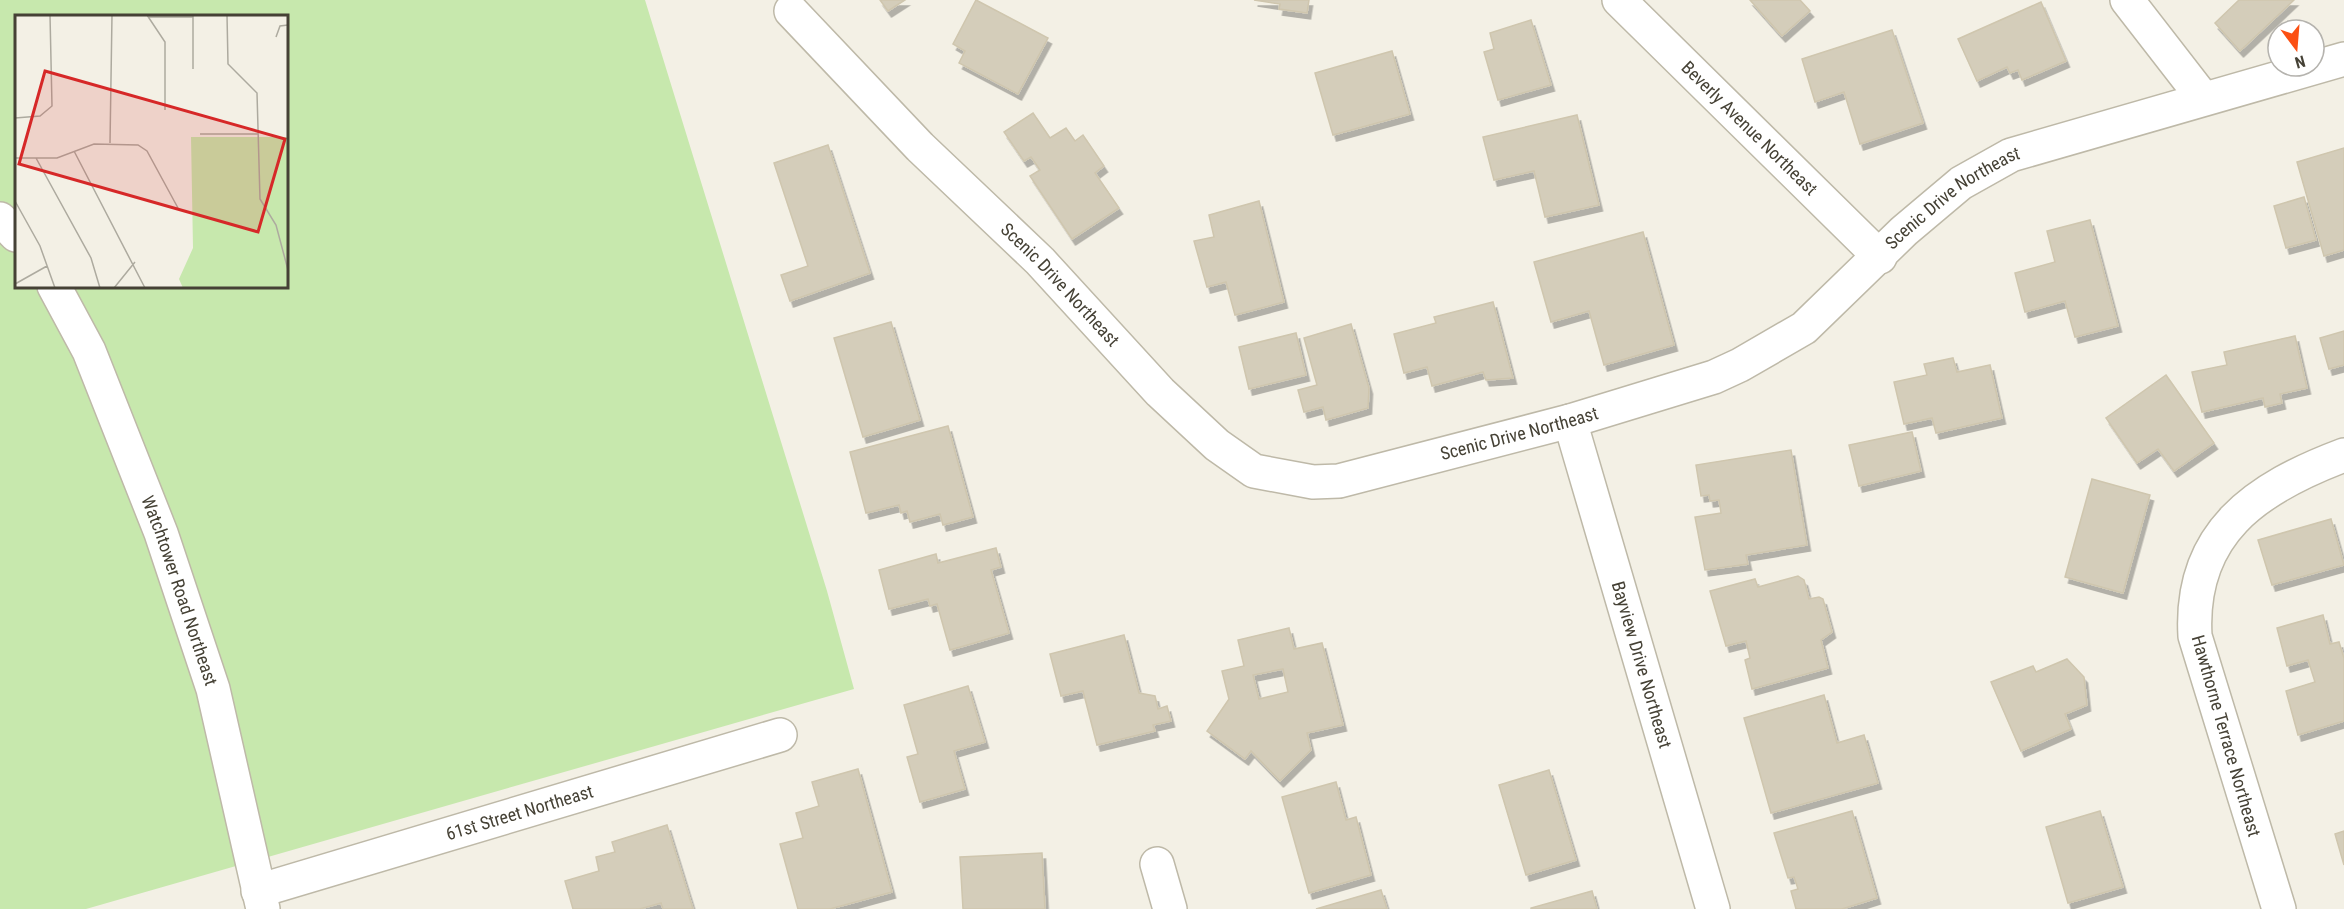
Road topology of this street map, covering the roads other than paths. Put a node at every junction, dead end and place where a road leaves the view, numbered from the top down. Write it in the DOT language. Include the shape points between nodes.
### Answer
graph roads {
  1 [pos="1619,0"];
  2 [pos="2127,0"];
  3 [pos="791,12"];
  4 [pos="2344,59"];
  5 [pos="2203,98"];
  6 [pos="0,219"];
  7 [pos="15,234"];
  8 [pos="1880,257"];
  9 [pos="55,288"];
  10 [pos="1570,421"];
  11 [pos="2344,455"];
  12 [pos="780,735"];
  13 [pos="1157,864"];
  14 [pos="260,900"];
  15 [pos="1170,909"];
  16 [pos="1713,909"];
  17 [pos="2279,909"];
  1 -- 8 [label="street, Beverly Avenue Northeast"];
  2 -- 5 [label="street"];
  3 -- 10 [label="street, Scenic Drive Northeast" via="920,147 1040,261 1160,392 1216,445 1254,471 1313,482 1339,481"];
  4 -- 5 [label="street, Scenic Drive Northeast"];
  5 -- 8 [label="street, Scenic Drive Northeast" via="2011,155 1961,183 1904,231"];
  6 -- 7 [label="street"];
  8 -- 10 [label="street, Scenic Drive Northeast" via="1804,328 1740,365 1714,377"];
  9 -- 14 [label="street, Watchtower Road Northeast" via="89,351 161,532 213,689"];
  10 -- 16 [label="street, Bayview Drive Northeast"];
  11 -- 17 [label="street, Hawthorne Terrace Northeast" via="2272,488 2238,513 2212,545 2193,607 2195,636"];
  12 -- 14 [label="street, 61st Street Northeast"];
  13 -- 15 [label="street"];
}
